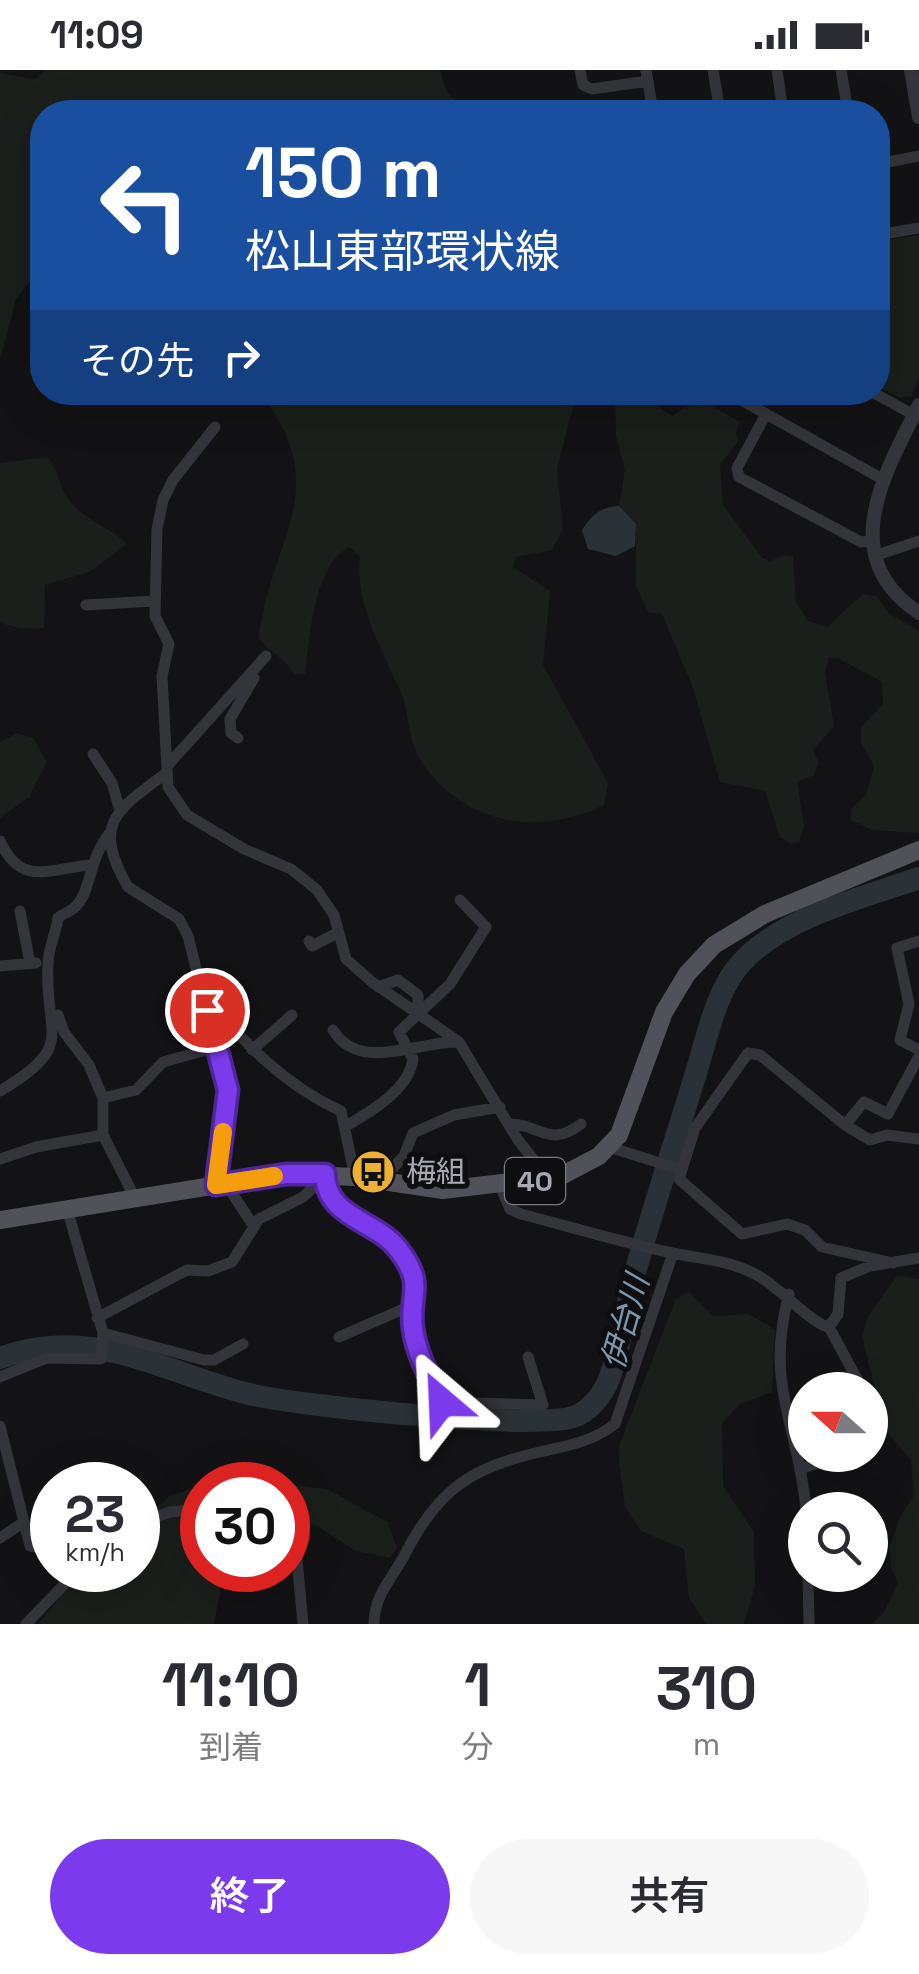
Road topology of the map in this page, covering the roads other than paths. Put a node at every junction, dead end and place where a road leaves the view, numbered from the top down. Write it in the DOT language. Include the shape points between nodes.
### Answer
graph roads {
  1 [pos="580,70"];
  2 [pos="714,70"];
  3 [pos="777,70"];
  4 [pos="841,70"];
  5 [pos="911,70"];
  6 [pos="647,75"];
  7 [pos="651,100"];
  8 [pos="718,100"];
  9 [pos="782,100"];
  10 [pos="846,100"];
  11 [pos="919,117"];
  12 [pos="919,156"];
  13 [pos="890,162"];
  14 [pos="919,228"];
  15 [pos="890,233"];
  16 [pos="890,399"];
  17 [pos="750,405"];
  18 [pos="916,410"];
  19 [pos="766,414"];
  20 [pos="214,427"];
  21 [pos="884,480"];
  22 [pos="919,540"];
  23 [pos="870,541"];
  24 [pos="874,556"];
  25 [pos="154,601"];
  26 [pos="86,604"];
  27 [pos="919,613"];
  28 [pos="238,738"];
  29 [pos="93,754"];
  30 [pos="167,770"];
  31 [pos="119,806"];
  32 [pos="110,833"];
  33 [pos="0,841"];
  34 [pos="919,850"];
  35 [pos="90,865"];
  36 [pos="460,900"];
  37 [pos="20,911"];
  38 [pos="337,933"];
  39 [pos="308,941"];
  40 [pos="919,941"];
  41 [pos="48,962"];
  42 [pos="30,963"];
  43 [pos="0,966"];
  44 [pos="206,996"];
  45 [pos="52,1003"];
  46 [pos="418,1012"];
  47 [pos="292,1015"];
  48 [pos="332,1030"];
  49 [pos="459,1042"];
  50 [pos="217,1047"];
  51 [pos="410,1049"];
  52 [pos="252,1050"];
  53 [pos="919,1053"];
  54 [pos="0,1090"];
  55 [pos="103,1098"];
  56 [pos="500,1107"];
  57 [pos="509,1124"];
  58 [pos="581,1124"];
  59 [pos="845,1125"];
  60 [pos="346,1126"];
  61 [pos="103,1135"];
  62 [pos="919,1139"];
  63 [pos="609,1147"];
  64 [pos="0,1159"];
  65 [pos="680,1170"];
  66 [pos="324,1177"];
  67 [pos="354,1177"];
  68 [pos="548,1179"];
  69 [pos="379,1183"];
  70 [pos="221,1184"];
  71 [pos="500,1186"];
  72 [pos="134,1198"];
  73 [pos="67,1209"];
  74 [pos="0,1220"];
  75 [pos="253,1225"];
  76 [pos="673,1253"];
  77 [pos="919,1258"];
  78 [pos="893,1262"];
  79 [pos="789,1294"];
  80 [pos="415,1304"];
  81 [pos="97,1318"];
  82 [pos="829,1327"];
  83 [pos="103,1336"];
  84 [pos="339,1337"];
  85 [pos="243,1344"];
  86 [pos="528,1357"];
  87 [pos="853,1372"];
  88 [pos="0,1378"];
  89 [pos="0,1426"];
  90 [pos="788,1428"];
  91 [pos="24,1522"];
  92 [pos="0,1538"];
  93 [pos="30,1546"];
  94 [pos="57,1592"];
  95 [pos="300,1592"];
  96 [pos="808,1592"];
  97 [pos="26,1624"];
  98 [pos="303,1624"];
  99 [pos="374,1624"];
  100 [pos="809,1624"];
  1 -- 6 [label="street" via="592,90"];
  2 -- 8 [label="street"];
  3 -- 9 [label="street"];
  4 -- 10 [label="street"];
  5 -- 11 [label="street"];
  6 -- 7 [label="street"];
  12 -- 13 [label="street"];
  14 -- 15 [label="street"];
  16 -- 18 [label="street"];
  17 -- 19 [label="street"];
  18 -- 21 [label="street"];
  19 -- 21 [label="street"];
  19 -- 23 [label="street" via="737,468 739,477 860,542"];
  20 -- 25 [label="street" via="163,500"];
  21 -- 23 [label="street"];
  22 -- 24 [label="street"];
  23 -- 24 [label="street"];
  24 -- 27 [label="street" via="889,586"];
  25 -- 26 [label="street"];
  25 -- 30 [label="street" via="169,644 162,676"];
  28 -- 30 [label="street" via="230,719 262,660"];
  29 -- 31 [label="street"];
  30 -- 31 [label="street"];
  30 -- 38 [label="street" via="173,798 187,815 305,878 326,901"];
  31 -- 32 [label="street"];
  32 -- 35 [label="street"];
  32 -- 44 [label="street" via="128,887 179,919"];
  33 -- 35 [label="street" via="20,870"];
  34 -- 63 [label="main road" via="765,914 700,958 664,1012 628,1117"];
  35 -- 41 [label="street" via="84,894 58,918"];
  36 -- 46 [label="street" via="486,927 450,984"];
  37 -- 42 [label="street"];
  38 -- 39 [label="street" via="321,945"];
  38 -- 46 [label="street" via="346,959"];
  40 -- 53 [label="street" via="897,948 909,1004 900,1040"];
  41 -- 42 [label="street"];
  41 -- 45 [label="street"];
  42 -- 43 [label="street"];
  44 -- 50 [label="street"];
  44 -- 52 [label="street"];
  45 -- 54 [label="street" via="54,1033 47,1052"];
  45 -- 55 [label="street"];
  46 -- 49 [label="street"];
  46 -- 51 [label="street" via="399,1032"];
  47 -- 52 [label="street"];
  48 -- 51 [label="street" via="344,1042 381,1054"];
  49 -- 51 [label="street"];
  49 -- 56 [label="street"];
  50 -- 55 [label="street" via="164,1062 136,1090"];
  50 -- 70 [label="street" via="228,1090"];
  51 -- 60 [label="street" via="407,1077 377,1108"];
  52 -- 60 [label="street" via="309,1096 341,1110"];
  53 -- 59 [label="street" via="888,1114 864,1102"];
  55 -- 61 [label="street"];
  56 -- 57 [label="street"];
  56 -- 69 [label="street" via="454,1115 413,1133 404,1156"];
  57 -- 58 [label="street" via="553,1136"];
  57 -- 68 [label="street"];
  59 -- 62 [label="street" via="870,1140"];
  59 -- 65 [label="street" via="748,1052 695,1128"];
  60 -- 67 [label="street"];
  61 -- 64 [label="street"];
  61 -- 72 [label="street"];
  63 -- 65 [label="street"];
  63 -- 68 [label="main road, 40"];
  65 -- 78 [label="street" via="679,1179 742,1234 788,1224 822,1247"];
  66 -- 67 [label="main road, 40"];
  66 -- 70 [label="main road, 40" via="286,1174"];
  66 -- 75 [label="street"];
  66 -- 80 [label="street" via="339,1206 397,1247 418,1286"];
  67 -- 69 [label="main road, 40"];
  68 -- 71 [label="main road, 40"];
  69 -- 71 [label="main road, 40" via="443,1190"];
  70 -- 72 [label="main road, 40"];
  70 -- 75 [label="street"];
  71 -- 76 [label="street" via="510,1209 520,1214"];
  72 -- 73 [label="main road, 40"];
  73 -- 74 [label="main road, 40"];
  73 -- 81 [label="street"];
  75 -- 81 [label="street" via="232,1262 188,1270"];
  76 -- 79 [label="street" via="720,1260"];
  76 -- 99 [label="street" via="615,1424 598,1437 485,1469 446,1492 386,1580"];
  77 -- 78 [label="street"];
  78 -- 82 [label="street" via="841,1278 838,1314"];
  79 -- 82 [label="street" via="812,1322"];
  79 -- 90 [label="street" via="779,1348"];
  80 -- 84 [label="street"];
  80 -- 86 [label="street" via="419,1355 442,1402 543,1404"];
  81 -- 83 [label="street"];
  82 -- 87 [label="street"];
  83 -- 85 [label="street" via="204,1360"];
  83 -- 88 [label="street" via="100,1359 47,1358"];
  89 -- 91 [label="street"];
  91 -- 92 [label="street"];
  91 -- 93 [label="street"];
  94 -- 97 [label="street"];
  95 -- 98 [label="street"];
  96 -- 100 [label="street"];
}
